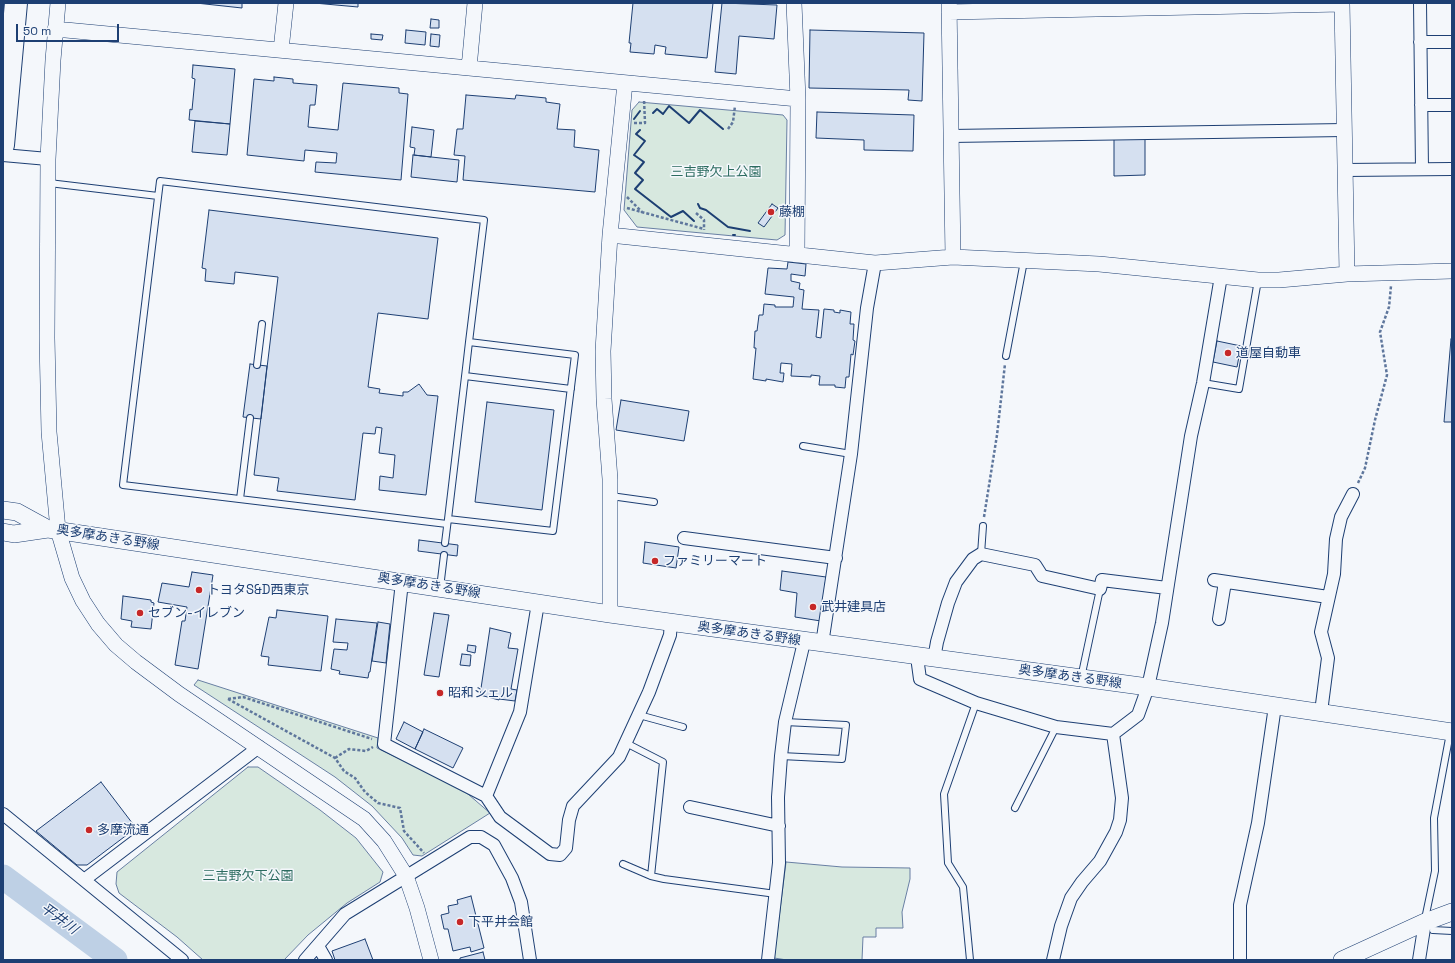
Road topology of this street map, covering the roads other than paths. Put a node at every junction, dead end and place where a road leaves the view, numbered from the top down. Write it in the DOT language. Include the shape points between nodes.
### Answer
graph roads {
  1 [pos="16,3"];
  2 [pos="58,3"];
  3 [pos="286,3"];
  4 [pos="475,3"];
  5 [pos="794,3"];
  6 [pos="1420,3"];
  7 [pos="1342,4"];
  8 [pos="949,7"];
  9 [pos="56,29"];
  10 [pos="1420,42"];
  11 [pos="1452,42"];
  12 [pos="282,50"];
  13 [pos="469,68"];
  14 [pos="625,82"];
  15 [pos="798,99"];
  16 [pos="1421,105"];
  17 [pos="1452,105"];
  18 [pos="1344,130"];
  19 [pos="951,136"];
  20 [pos="3,145"];
  21 [pos="3,155"];
  22 [pos="43,159"];
  23 [pos="1452,168"];
  24 [pos="1422,169"];
  25 [pos="1345,170"];
  26 [pos="48,183"];
  27 [pos="158,196"];
  28 [pos="610,235"];
  29 [pos="797,254"];
  30 [pos="953,257"];
  31 [pos="1024,261"];
  32 [pos="875,263"];
  33 [pos="1452,271"];
  34 [pos="1347,274"];
  35 [pos="1221,276"];
  36 [pos="1258,280"];
  37 [pos="262,324"];
  38 [pos="469,342"];
  39 [pos="1006,356"];
  40 [pos="257,365"];
  41 [pos="465,376"];
  42 [pos="1203,383"];
  43 [pos="571,389"];
  44 [pos="250,418"];
  45 [pos="802,446"];
  46 [pos="851,454"];
  47 [pos="1352,494"];
  48 [pos="611,496"];
  49 [pos="240,499"];
  50 [pos="654,502"];
  51 [pos="3,510"];
  52 [pos="448,522"];
  53 [pos="983,526"];
  54 [pos="53,529"];
  55 [pos="3,532"];
  56 [pos="684,538"];
  57 [pos="445,544"];
  58 [pos="981,554"];
  59 [pos="444,555"];
  60 [pos="836,558"];
  61 [pos="402,582"];
  62 [pos="440,588"];
  63 [pos="1167,588"];
  64 [pos="1100,589"];
  65 [pos="1328,597"];
  66 [pos="538,603"];
  67 [pos="610,614"];
  68 [pos="1219,619"];
  69 [pos="671,622"];
  70 [pos="804,642"];
  71 [pos="822,644"];
  72 [pos="917,657"];
  73 [pos="934,659"];
  74 [pos="1081,679"];
  75 [pos="1148,688"];
  76 [pos="976,703"];
  77 [pos="1275,706"];
  78 [pos="1321,712"];
  79 [pos="639,715"];
  80 [pos="785,722"];
  81 [pos="683,727"];
  82 [pos="1056,727"];
  83 [pos="1451,732"];
  84 [pos="1113,734"];
  85 [pos="626,743"];
  86 [pos="258,747"];
  87 [pos="781,756"];
  88 [pos="486,796"];
  89 [pos="690,808"];
  90 [pos="1015,808"];
  91 [pos="3,814"];
  92 [pos="779,826"];
  93 [pos="623,864"];
  94 [pos="406,876"];
  95 [pos="651,876"];
  96 [pos="84,880"];
  97 [pos="776,894"];
  98 [pos="1452,912"];
  99 [pos="1429,926"];
  100 [pos="1452,931"];
  101 [pos="318,946"];
  102 [pos="182,960"];
  103 [pos="305,960"];
  104 [pos="326,960"];
  105 [pos="431,960"];
  106 [pos="530,960"];
  107 [pos="769,960"];
  108 [pos="970,960"];
  109 [pos="1053,960"];
  110 [pos="1240,960"];
  111 [pos="1342,960"];
  112 [pos="1419,960"];
  1 -- 20 [label="highway"];
  2 -- 9 [label="street"];
  3 -- 12 [label="street"];
  4 -- 13 [label="street"];
  5 -- 15 [label="street"];
  6 -- 10 [label="street"];
  7 -- 8 [label="street"];
  7 -- 18 [label="street"];
  8 -- 19 [label="street"];
  9 -- 12 [label="street"];
  9 -- 22 [label="street"];
  10 -- 11 [label="street"];
  10 -- 16 [label="street"];
  12 -- 13 [label="street"];
  13 -- 14 [label="street"];
  14 -- 15 [label="street"];
  14 -- 28 [label="street"];
  15 -- 29 [label="street"];
  16 -- 17 [label="street"];
  16 -- 24 [label="street"];
  18 -- 19 [label="street"];
  18 -- 25 [label="street"];
  19 -- 30 [label="street"];
  21 -- 22 [label="street"];
  22 -- 26 [label="street"];
  23 -- 24 [label="street"];
  24 -- 25 [label="street"];
  25 -- 34 [label="street"];
  26 -- 27 [label="lane"];
  26 -- 54 [label="street" via="47,338"];
  27 -- 38 [label="lane" via="160,181 484,220"];
  27 -- 49 [label="lane" via="123,485"];
  28 -- 29 [label="street"];
  28 -- 48 [label="street" via="603,351"];
  29 -- 32 [label="street"];
  30 -- 31 [label="street"];
  30 -- 32 [label="street"];
  31 -- 35 [label="street" via="1099,264"];
  31 -- 39 [label="lane"];
  32 -- 46 [label="street" via="867,308"];
  33 -- 34 [label="street"];
  34 -- 36 [label="street"];
  35 -- 36 [label="street"];
  35 -- 42 [label="street"];
  36 -- 42 [label="lane" via="1239,389"];
  37 -- 40 [label="lane"];
  38 -- 41 [label="lane"];
  38 -- 43 [label="lane" via="575,355"];
  41 -- 43 [label="lane"];
  41 -- 52 [label="lane"];
  42 -- 63 [label="street" via="1191,436"];
  43 -- 52 [label="lane" via="553,532"];
  44 -- 49 [label="lane"];
  45 -- 46 [label="lane"];
  46 -- 60 [label="street"];
  47 -- 65 [label="street" via="1341,517 1336,539 1334,574"];
  48 -- 50 [label="lane"];
  48 -- 67 [label="street"];
  49 -- 52 [label="lane"];
  51 -- 54 [label="main road, 奥多摩あきる野線" via="17,512"];
  52 -- 57 [label="lane"];
  53 -- 58 [label="lane"];
  54 -- 55 [label="main road, 奥多摩あきる野線" via="14,534"];
  54 -- 61 [label="main road, 奥多摩あきる野線"];
  54 -- 86 [label="street" via="83,601 116,645 179,694"];
  56 -- 60 [label="street"];
  58 -- 64 [label="street" via="1035,565 1042,576"];
  58 -- 73 [label="street" via="973,559 956,582"];
  59 -- 62 [label="lane"];
  60 -- 71 [label="street"];
  61 -- 62 [label="main road, 奥多摩あきる野線"];
  61 -- 88 [label="street" via="382,743"];
  62 -- 66 [label="main road, 奥多摩あきる野線"];
  63 -- 64 [label="street" via="1102,580"];
  63 -- 75 [label="street"];
  64 -- 74 [label="lane"];
  65 -- 68 [label="street" via="1219,581"];
  65 -- 78 [label="street" via="1321,632 1328,658"];
  66 -- 67 [label="main road, 奥多摩あきる野線"];
  66 -- 88 [label="street" via="520,712"];
  67 -- 69 [label="main road, 奥多摩あきる野線"];
  69 -- 70 [label="main road, 奥多摩あきる野線"];
  69 -- 79 [label="street" via="670,635"];
  70 -- 71 [label="main road, 奥多摩あきる野線"];
  70 -- 80 [label="street"];
  71 -- 72 [label="main road, 奥多摩あきる野線"];
  72 -- 73 [label="main road, 奥多摩あきる野線"];
  72 -- 76 [label="street" via="920,679"];
  73 -- 74 [label="main road, 奥多摩あきる野線"];
  74 -- 75 [label="main road, 奥多摩あきる野線"];
  75 -- 77 [label="main road, 奥多摩あきる野線"];
  75 -- 84 [label="street" via="1138,715"];
  76 -- 82 [label="street"];
  76 -- 108 [label="lane" via="944,794 948,863 963,887"];
  77 -- 78 [label="main road, 奥多摩あきる野線"];
  77 -- 110 [label="street" via="1258,823 1240,905"];
  78 -- 83 [label="main road, 奥多摩あきる野線"];
  79 -- 81 [label="lane"];
  79 -- 85 [label="street"];
  80 -- 87 [label="street"];
  80 -- 87 [label="lane" via="846,725 842,759"];
  82 -- 84 [label="street"];
  82 -- 90 [label="lane"];
  83 -- 99 [label="lane" via="1434,818 1435,871"];
  84 -- 109 [label="street" via="1122,798 1120,820 1100,861 1071,898"];
  85 -- 88 [label="street" via="613,765 573,806 566,848 560,854 550,854 500,817"];
  85 -- 95 [label="lane" via="662,762"];
  86 -- 94 [label="street" via="364,819 384,841"];
  86 -- 96 [label="street"];
  87 -- 92 [label="street"];
  89 -- 92 [label="street"];
  91 -- 96 [label="street"];
  92 -- 97 [label="street"];
  93 -- 95 [label="lane"];
  94 -- 101 [label="street" via="345,914"];
  94 -- 105 [label="street" via="418,908"];
  94 -- 106 [label="street" via="470,837 481,837 494,845 512,878 521,902"];
  95 -- 97 [label="lane"];
  96 -- 102 [label="street"];
  97 -- 107 [label="street"];
  98 -- 99 [label="main road"];
  99 -- 100 [label="lane"];
  99 -- 111 [label="main road"];
  99 -- 112 [label="street"];
  101 -- 103 [label="street"];
  101 -- 104 [label="street"];
}
